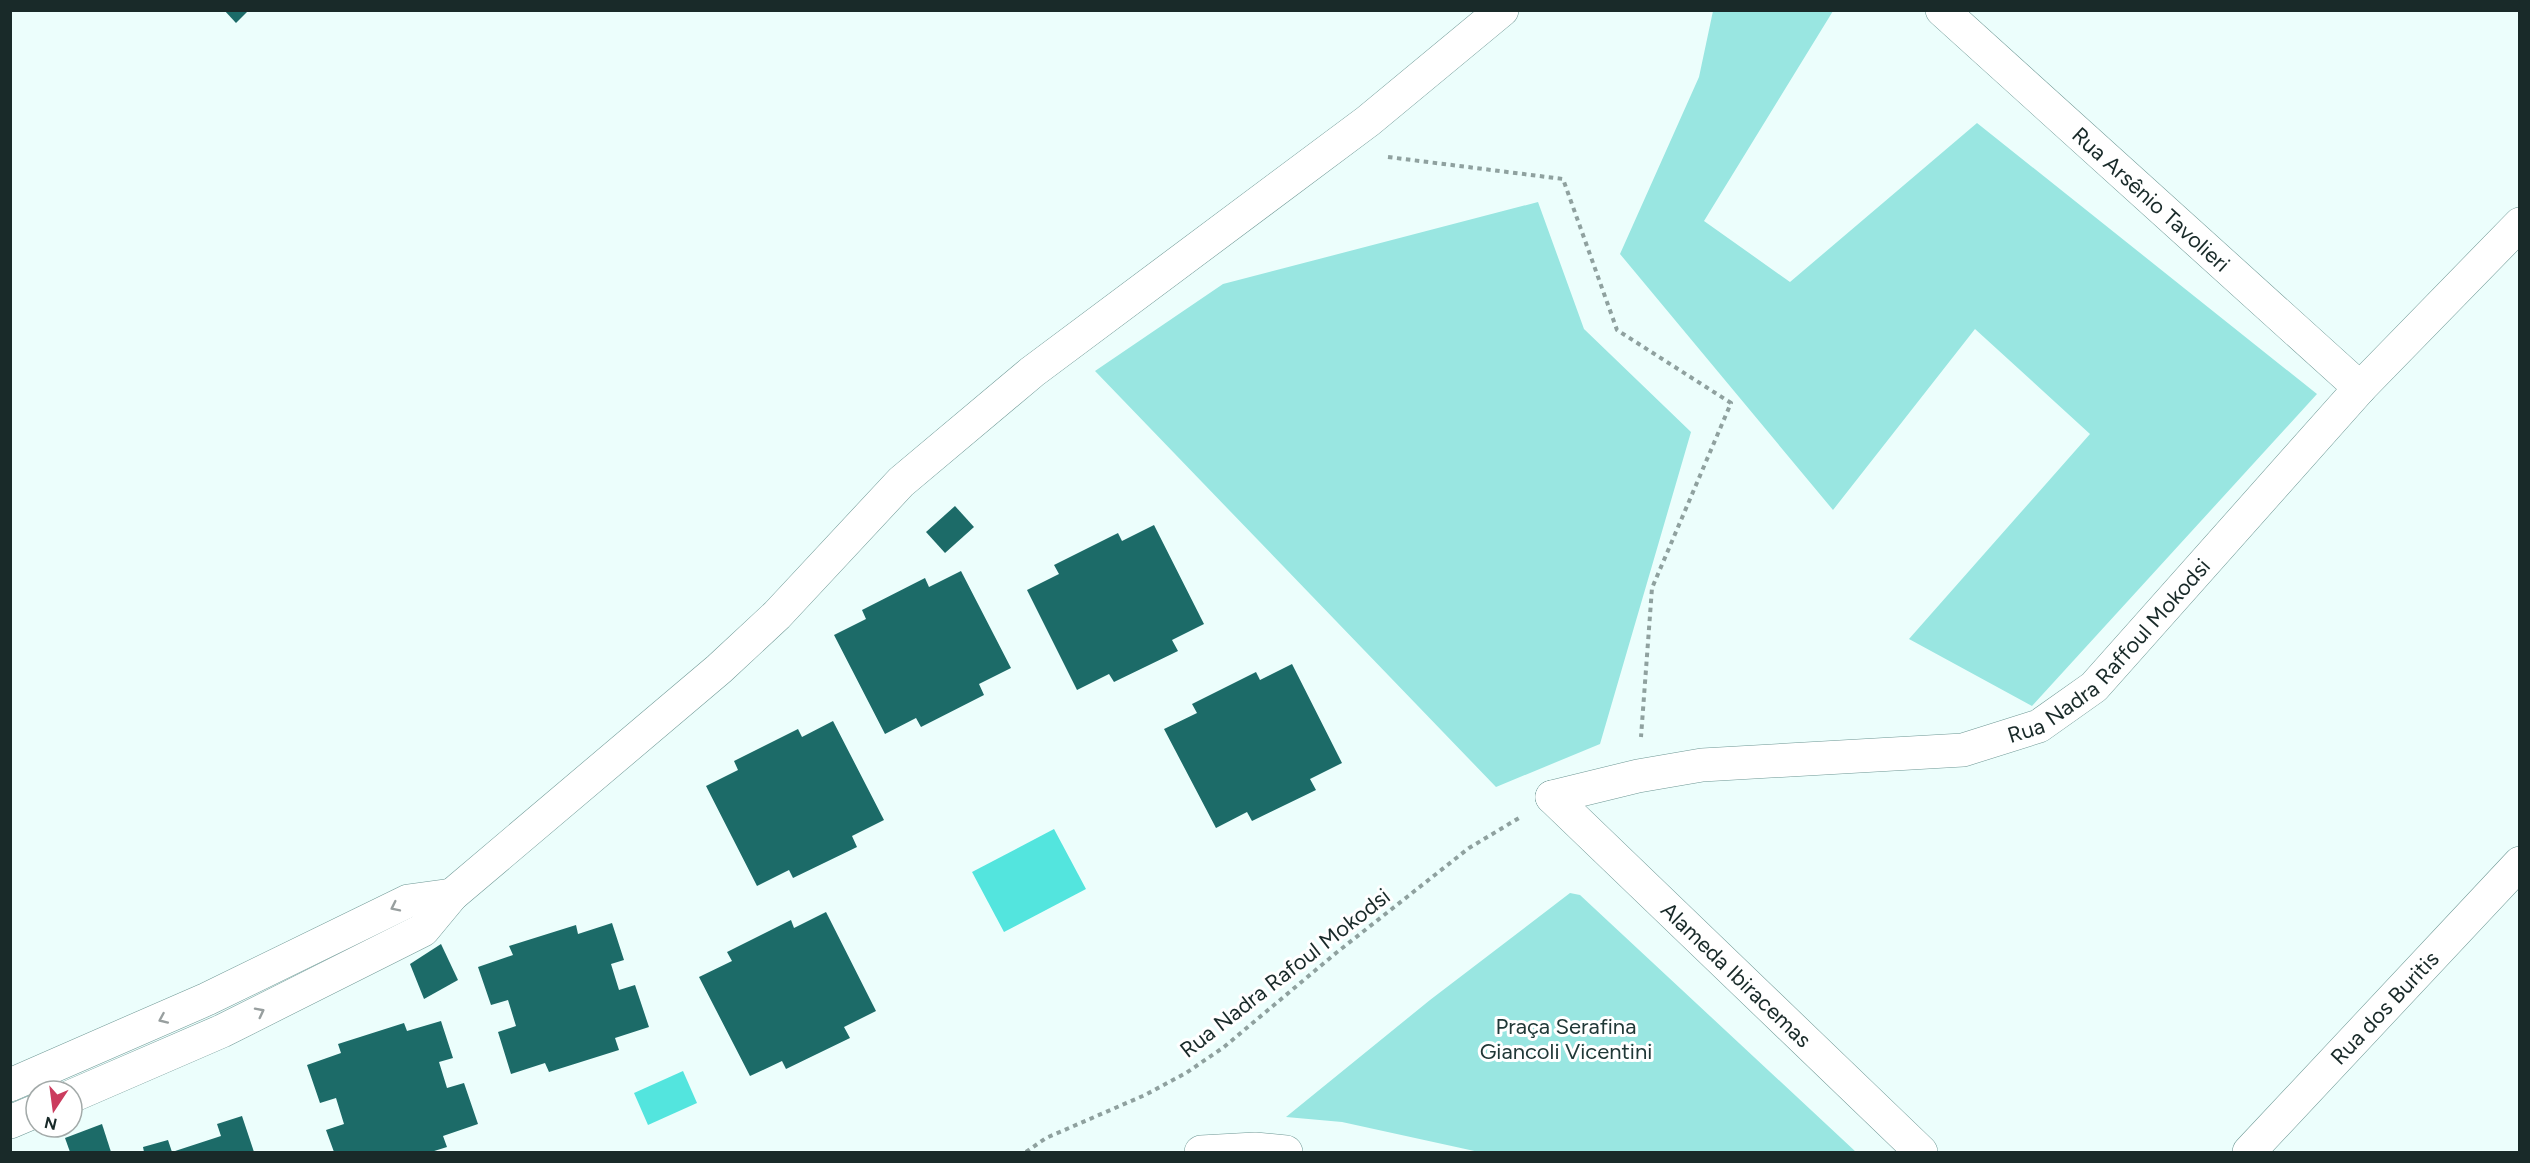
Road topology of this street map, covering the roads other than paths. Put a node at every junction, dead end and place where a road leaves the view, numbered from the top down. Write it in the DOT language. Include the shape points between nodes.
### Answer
graph roads {
  1 [pos="1502,10"];
  2 [pos="1942,10"];
  3 [pos="2520,224"];
  4 [pos="2360,388"];
  5 [pos="1552,797"];
  6 [pos="2520,863"];
  7 [pos="452,895"];
  8 [pos="207,999"];
  9 [pos="222,1031"];
  10 [pos="10,1085"];
  11 [pos="84,1090"];
  12 [pos="24,1116"];
  13 [pos="10,1122"];
  14 [pos="1201,1152"];
  15 [pos="1286,1152"];
  16 [pos="1921,1152"];
  17 [pos="2249,1152"];
  1 -- 7 [label="street" via="1368,121 1032,372 901,482 777,615 719,669"];
  2 -- 4 [label="street, Rua Arsênio Tavolieri"];
  3 -- 4 [label="street, Rua Nadra Raffoul Mokodsi"];
  4 -- 5 [label="street, Rua Nadra Raffoul Mokodsi" via="2094,687 2039,726 1963,750 1702,765"];
  5 -- 16 [label="street, Alameda Ibiracemas"];
  6 -- 17 [label="street, Rua dos Buritis"];
  7 -- 8 [label="street, one-way" via="408,901"];
  9 -- 7 [label="street, one-way" via="423,930"];
  8 -- 9 [label="street"];
  8 -- 10 [label="street, one-way"];
  9 -- 11 [label="street"];
  12 -- 13 [label="street"];
  14 -- 15 [label="street"];
}
